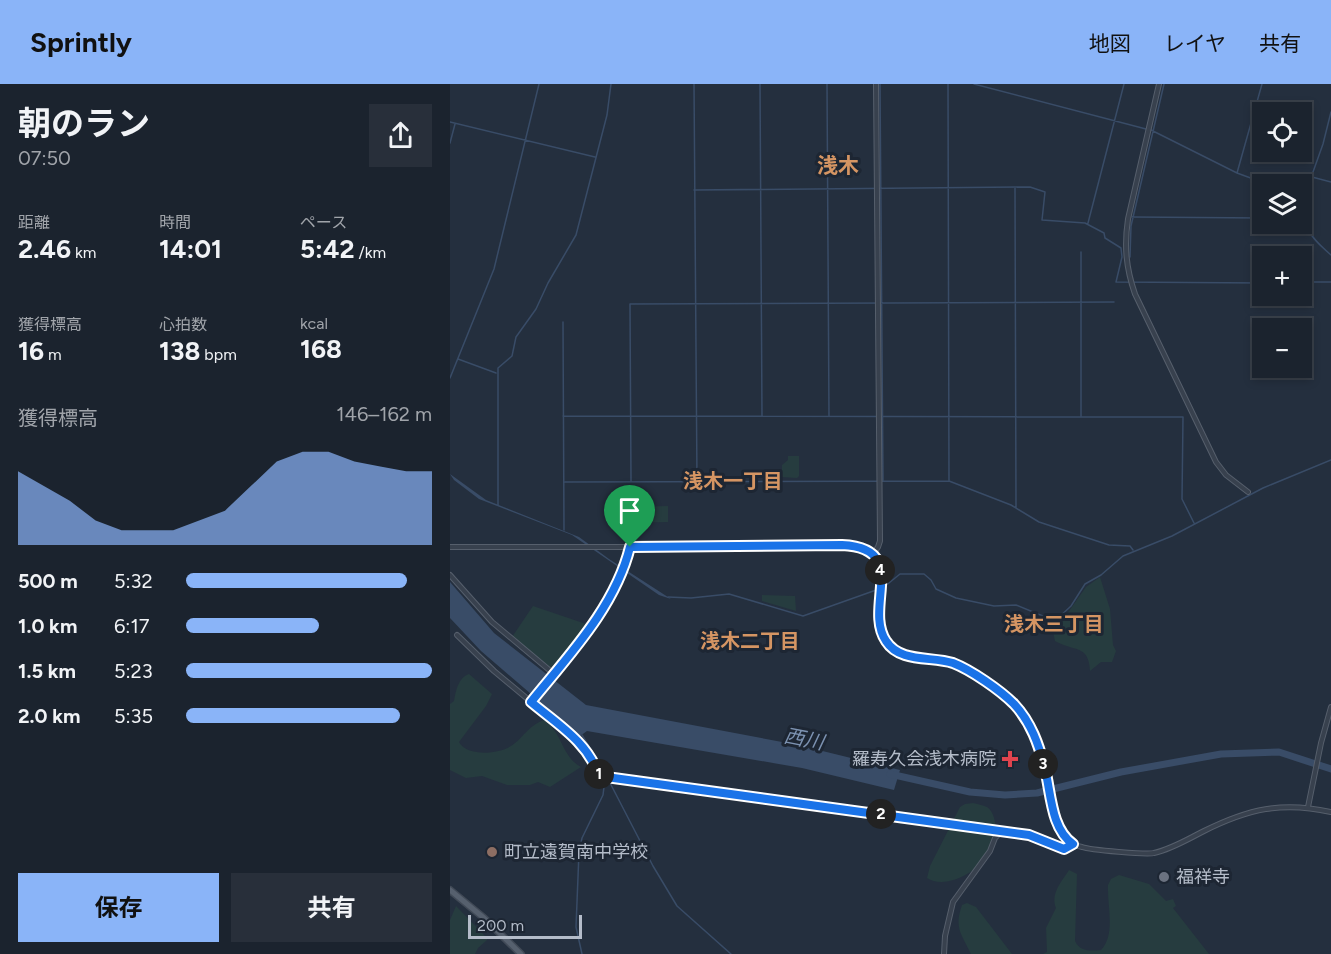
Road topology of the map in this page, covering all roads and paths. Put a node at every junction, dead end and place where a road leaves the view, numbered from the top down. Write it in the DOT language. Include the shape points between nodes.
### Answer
graph roads {
  1 [pos="876,84"];
  2 [pos="1159,84"];
  3 [pos="1248,492"];
  4 [pos="450,547"];
  5 [pos="630,547"];
  6 [pos="873,554"];
  7 [pos="450,575"];
  8 [pos="457,635"];
  9 [pos="554,674"];
  10 [pos="533,700"];
  11 [pos="1331,706"];
  12 [pos="1308,807"];
  13 [pos="1331,812"];
  14 [pos="1000,832"];
  15 [pos="1073,844"];
  16 [pos="450,890"];
  17 [pos="521,954"];
  18 [pos="945,954"];
  1 -- 6 [label="street" via="880,541"];
  2 -- 3 [label="street" via="1128,219 1127,265 1135,294 1216,462"];
  4 -- 5 [label="street"];
  5 -- 6 [label="street" via="842,545 862,547"];
  5 -- 9 [label="street" via="623,573 587,635"];
  6 -- 15 [label="street" via="880,571 882,636 892,649 907,656 943,660 961,667 1012,702 1032,729 1061,833"];
  7 -- 9 [label="street" via="492,622"];
  8 -- 10 [label="street" via="494,671"];
  9 -- 10 [label="street"];
  10 -- 14 [label="street" via="588,752 599,776"];
  11 -- 12 [label="street"];
  12 -- 13 [label="street"];
  12 -- 15 [label="street" via="1246,814 1151,854 1087,849"];
  14 -- 15 [label="street" via="1029,835 1064,849"];
  14 -- 18 [label="street" via="953,902"];
  16 -- 17 [label="main road"];
}
